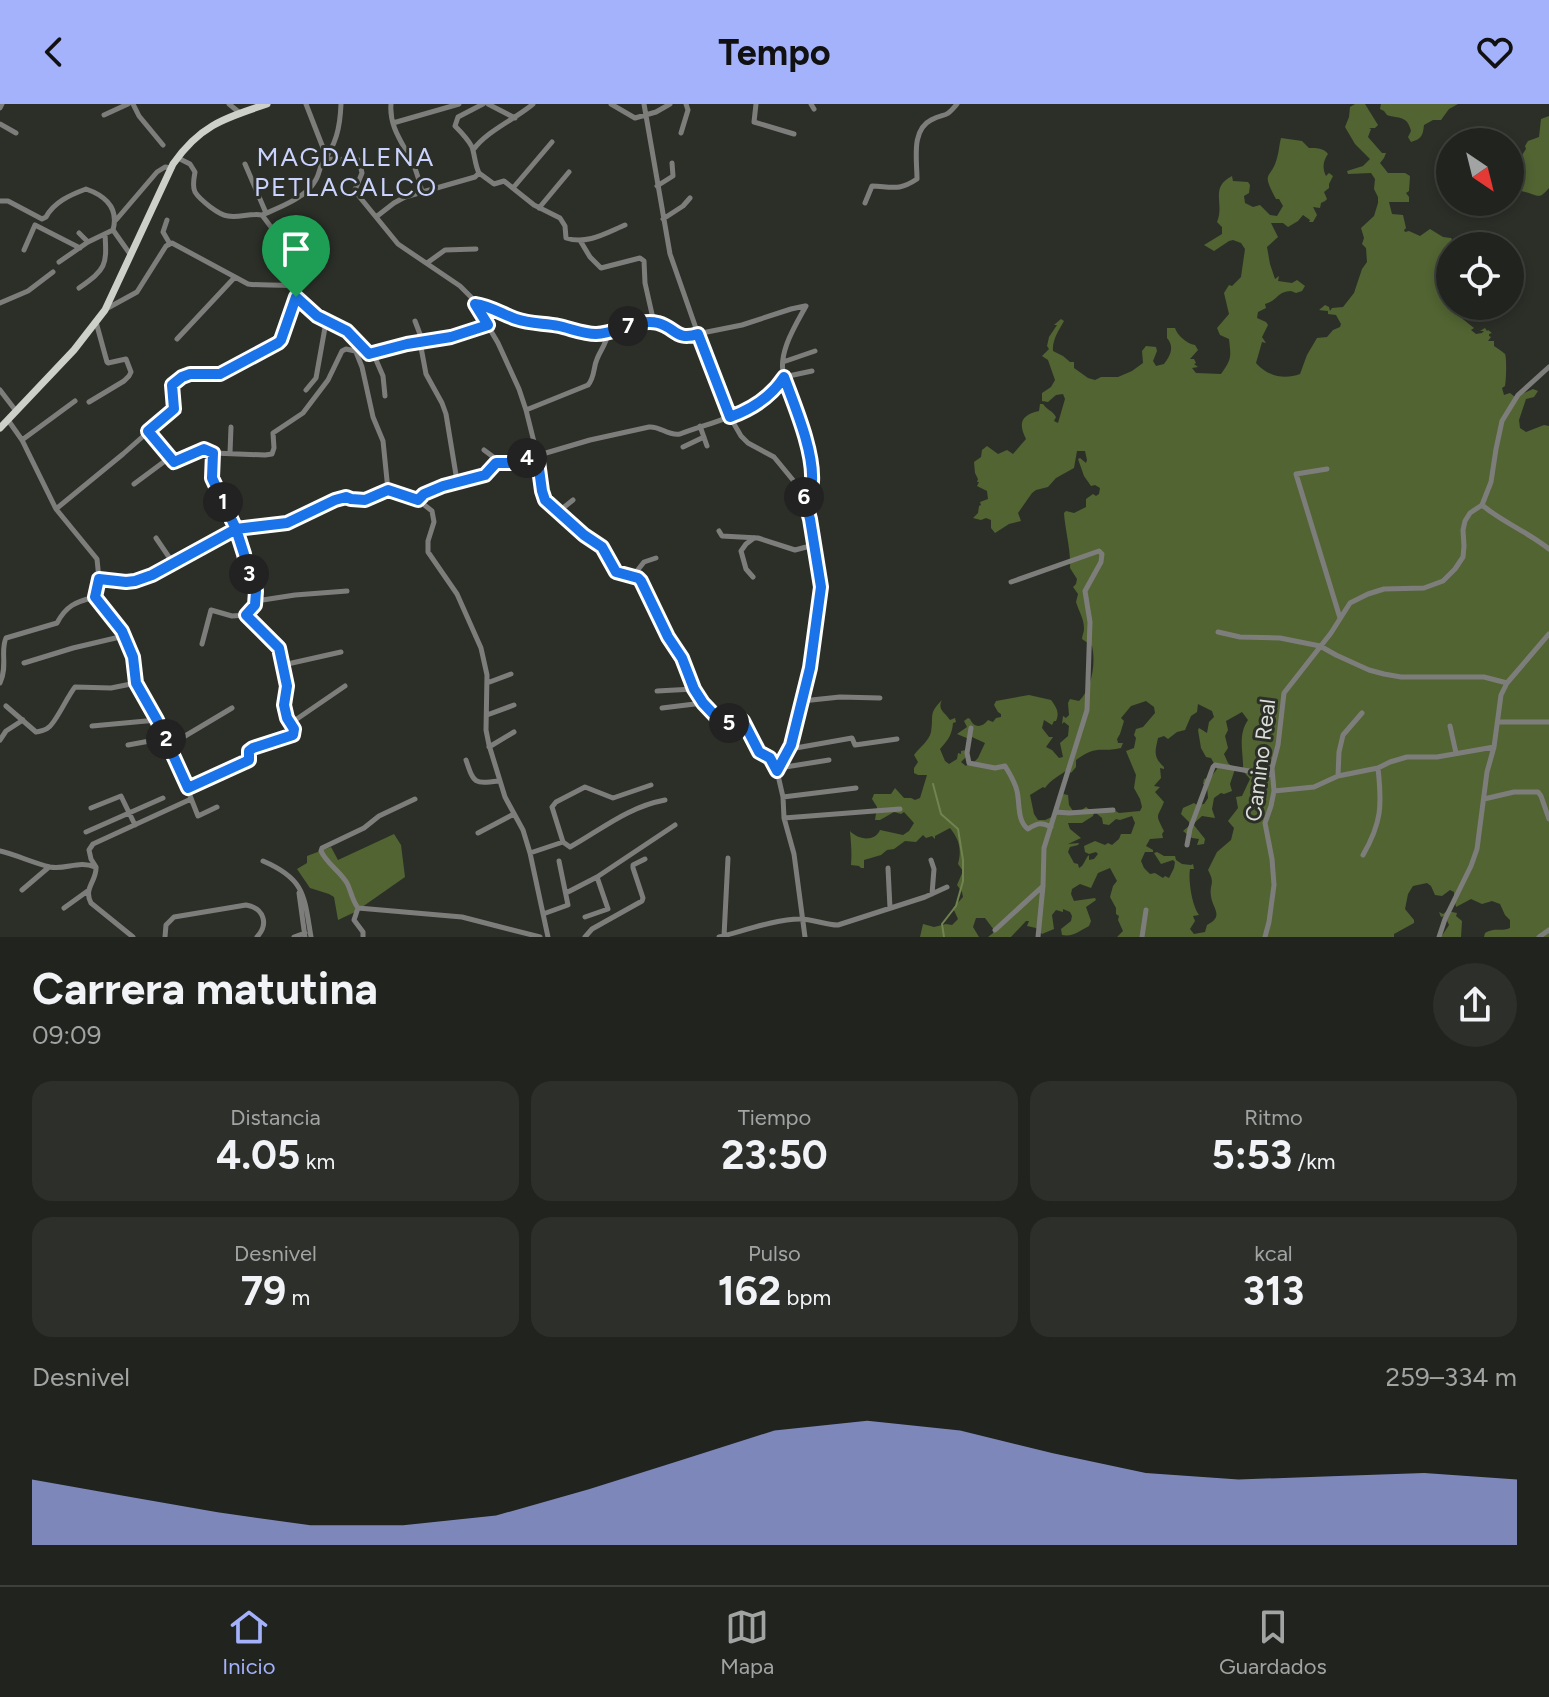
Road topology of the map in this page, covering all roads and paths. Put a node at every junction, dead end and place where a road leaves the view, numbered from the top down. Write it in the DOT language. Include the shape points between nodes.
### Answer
graph roads {
  1 [pos="130,104"];
  2 [pos="229,104"];
  3 [pos="267,104"];
  4 [pos="306,104"];
  5 [pos="341,104"];
  6 [pos="391,104"];
  7 [pos="459,104"];
  8 [pos="485,104"];
  9 [pos="533,104"];
  10 [pos="611,104"];
  11 [pos="644,104"];
  12 [pos="670,104"];
  13 [pos="686,104"];
  14 [pos="756,104"];
  15 [pos="957,104"];
  16 [pos="240,113"];
  17 [pos="104,115"];
  18 [pos="646,116"];
  19 [pos="516,118"];
  20 [pos="393,123"];
  21 [pos="0,124"];
  22 [pos="16,133"];
  23 [pos="681,133"];
  24 [pos="794,134"];
  25 [pos="552,142"];
  26 [pos="163,145"];
  27 [pos="473,150"];
  28 [pos="178,158"];
  29 [pos="327,159"];
  30 [pos="672,163"];
  31 [pos="245,164"];
  32 [pos="172,168"];
  33 [pos="569,172"];
  34 [pos="479,173"];
  35 [pos="657,186"];
  36 [pos="513,188"];
  37 [pos="422,192"];
  38 [pos="690,198"];
  39 [pos="0,201"];
  40 [pos="865,203"];
  41 [pos="539,208"];
  42 [pos="264,214"];
  43 [pos="38,217"];
  44 [pos="376,217"];
  45 [pos="663,219"];
  46 [pos="167,220"];
  47 [pos="115,221"];
  48 [pos="35,225"];
  49 [pos="625,225"];
  50 [pos="113,230"];
  51 [pos="79,233"];
  52 [pos="105,234"];
  53 [pos="88,242"];
  54 [pos="581,242"];
  55 [pos="170,244"];
  56 [pos="80,248"];
  57 [pos="476,249"];
  58 [pos="24,250"];
  59 [pos="130,254"];
  60 [pos="59,262"];
  61 [pos="427,263"];
  62 [pos="53,272"];
  63 [pos="235,277"];
  64 [pos="292,286"];
  65 [pos="79,288"];
  66 [pos="296,297"];
  67 [pos="0,303"];
  68 [pos="475,304"];
  69 [pos="105,310"];
  70 [pos="415,321"];
  71 [pos="96,322"];
  72 [pos="326,322"];
  73 [pos="654,323"];
  74 [pos="488,325"];
  75 [pos="608,332"];
  76 [pos="698,334"];
  77 [pos="177,339"];
  78 [pos="421,342"];
  79 [pos="815,351"];
  80 [pos="356,352"];
  81 [pos="371,354"];
  82 [pos="783,362"];
  83 [pos="1549,367"];
  84 [pos="812,371"];
  85 [pos="784,377"];
  86 [pos="0,390"];
  87 [pos="306,390"];
  88 [pos="385,396"];
  89 [pos="75,401"];
  90 [pos="89,402"];
  91 [pos="526,410"];
  92 [pos="16,411"];
  93 [pos="730,417"];
  94 [pos="8,420"];
  95 [pos="700,426"];
  96 [pos="231,427"];
  97 [pos="0,428"];
  98 [pos="148,431"];
  99 [pos="704,437"];
  100 [pos="22,440"];
  101 [pos="707,446"];
  102 [pos="683,447"];
  103 [pos="484,450"];
  104 [pos="213,453"];
  105 [pos="230,453"];
  106 [pos="537,454"];
  107 [pos="169,458"];
  108 [pos="501,463"];
  109 [pos="1327,469"];
  110 [pos="457,481"];
  111 [pos="134,484"];
  112 [pos="388,490"];
  113 [pos="802,491"];
  114 [pos="418,500"];
  115 [pos="573,500"];
  116 [pos="1482,505"];
  117 [pos="56,509"];
  118 [pos="558,512"];
  119 [pos="236,529"];
  120 [pos="719,531"];
  121 [pos="156,538"];
  122 [pos="755,538"];
  123 [pos="1549,542"];
  124 [pos="1541,543"];
  125 [pos="814,545"];
  126 [pos="1549,549"];
  127 [pos="656,558"];
  128 [pos="173,563"];
  129 [pos="633,576"];
  130 [pos="753,577"];
  131 [pos="99,579"];
  132 [pos="1011,582"];
  133 [pos="347,591"];
  134 [pos="95,597"];
  135 [pos="256,601"];
  136 [pos="246,615"];
  137 [pos="1340,618"];
  138 [pos="1218,632"];
  139 [pos="1549,634"];
  140 [pos="124,636"];
  141 [pos="202,644"];
  142 [pos="1320,646"];
  143 [pos="341,652"];
  144 [pos="24,663"];
  145 [pos="283,665"];
  146 [pos="511,674"];
  147 [pos="0,683"];
  148 [pos="136,683"];
  149 [pos="487,683"];
  150 [pos="1507,683"];
  151 [pos="345,686"];
  152 [pos="694,689"];
  153 [pos="657,691"];
  154 [pos="880,698"];
  155 [pos="802,701"];
  156 [pos="703,703"];
  157 [pos="514,705"];
  158 [pos="6,706"];
  159 [pos="232,708"];
  160 [pos="662,708"];
  161 [pos="1362,713"];
  162 [pos="487,715"];
  163 [pos="23,720"];
  164 [pos="157,720"];
  165 [pos="1498,722"];
  166 [pos="1549,722"];
  167 [pos="291,723"];
  168 [pos="92,726"];
  169 [pos="1450,726"];
  170 [pos="971,728"];
  171 [pos="514,732"];
  172 [pos="166,738"];
  173 [pos="897,739"];
  174 [pos="0,740"];
  175 [pos="128,745"];
  176 [pos="170,745"];
  177 [pos="489,747"];
  178 [pos="1494,747"];
  179 [pos="790,749"];
  180 [pos="1456,753"];
  181 [pos="466,760"];
  182 [pos="829,760"];
  183 [pos="1378,768"];
  184 [pos="778,769"];
  185 [pos="1272,775"];
  186 [pos="1338,776"];
  187 [pos="499,781"];
  188 [pos="651,785"];
  189 [pos="188,788"];
  190 [pos="856,788"];
  191 [pos="1274,791"];
  192 [pos="783,797"];
  193 [pos="163,798"];
  194 [pos="191,799"];
  195 [pos="415,799"];
  196 [pos="1484,799"];
  197 [pos="665,800"];
  198 [pos="217,807"];
  199 [pos="91,808"];
  200 [pos="900,809"];
  201 [pos="1113,810"];
  202 [pos="1056,812"];
  203 [pos="129,813"];
  204 [pos="514,814"];
  205 [pos="784,818"];
  206 [pos="1549,819"];
  207 [pos="135,825"];
  208 [pos="675,825"];
  209 [pos="1051,827"];
  210 [pos="86,832"];
  211 [pos="478,833"];
  212 [pos="563,842"];
  213 [pos="1187,845"];
  214 [pos="0,851"];
  215 [pos="530,853"];
  216 [pos="1363,855"];
  217 [pos="728,858"];
  218 [pos="645,859"];
  219 [pos="931,860"];
  220 [pos="263,861"];
  221 [pos="559,861"];
  222 [pos="50,867"];
  223 [pos="96,867"];
  224 [pos="888,868"];
  225 [pos="597,877"];
  226 [pos="1043,886"];
  227 [pos="947,887"];
  228 [pos="22,890"];
  229 [pos="89,890"];
  230 [pos="566,893"];
  231 [pos="932,894"];
  232 [pos="64,908"];
  233 [pos="358,908"];
  234 [pos="890,908"];
  235 [pos="1146,910"];
  236 [pos="543,914"];
  237 [pos="585,917"];
  238 [pos="802,919"];
  239 [pos="995,930"];
  240 [pos="1549,930"];
  241 [pos="308,935"];
  242 [pos="722,936"];
  243 [pos="133,937"];
  244 [pos="165,937"];
  245 [pos="257,937"];
  246 [pos="294,937"];
  247 [pos="363,937"];
  248 [pos="540,937"];
  249 [pos="548,937"];
  250 [pos="585,937"];
  251 [pos="805,937"];
  252 [pos="1038,937"];
  253 [pos="1142,937"];
  254 [pos="1265,937"];
  255 [pos="1439,937"];
  256 [pos="1539,937"];
  1 -- 17 [label="street"];
  1 -- 26 [label="street"];
  2 -- 16 [label="street"];
  3 -- 16 [label="main road"];
  4 -- 29 [label="street"];
  5 -- 29 [label="street" via="335,145"];
  6 -- 20 [label="street"];
  7 -- 20 [label="street"];
  8 -- 19 [label="street"];
  8 -- 27 [label="street" via="458,117 455,126"];
  9 -- 19 [label="street"];
  10 -- 18 [label="street" via="635,118"];
  11 -- 18 [label="street"];
  12 -- 18 [label="street"];
  13 -- 23 [label="street"];
  14 -- 24 [label="street" via="754,122"];
  15 -- 40 [label="street" via="948,115 931,119 920,129 917,179 900,188 872,186"];
  16 -- 28 [label="main road" via="206,128"];
  18 -- 35 [label="street"];
  19 -- 27 [label="street"];
  20 -- 37 [label="street"];
  21 -- 22 [label="street"];
  25 -- 36 [label="street"];
  27 -- 34 [label="street"];
  28 -- 32 [label="main road"];
  28 -- 42 [label="street" via="190,164 195,192 216,211 231,217"];
  29 -- 42 [label="street" via="307,190"];
  29 -- 44 [label="street" via="361,162 355,190"];
  30 -- 35 [label="street" via="673,176"];
  31 -- 42 [label="street"];
  32 -- 47 [label="street" via="157,172"];
  32 -- 59 [label="main road"];
  33 -- 41 [label="street"];
  34 -- 36 [label="street" via="494,184 504,181"];
  34 -- 37 [label="street"];
  35 -- 45 [label="street"];
  36 -- 41 [label="street"];
  37 -- 44 [label="street"];
  38 -- 45 [label="street"];
  39 -- 43 [label="street"];
  41 -- 54 [label="street" via="563,220 566,238"];
  42 -- 64 [label="street" via="287,260"];
  43 -- 47 [label="street" via="46,217 51,207 86,189 108,202"];
  43 -- 48 [label="street"];
  44 -- 61 [label="street" via="398,244"];
  45 -- 76 [label="street"];
  46 -- 55 [label="street" via="163,232"];
  47 -- 50 [label="street"];
  48 -- 56 [label="street"];
  48 -- 58 [label="street"];
  49 -- 54 [label="street"];
  50 -- 52 [label="street"];
  50 -- 59 [label="street"];
  51 -- 53 [label="street"];
  52 -- 53 [label="street"];
  52 -- 65 [label="street" via="106,261 98,275"];
  53 -- 56 [label="street"];
  54 -- 73 [label="street" via="601,268 644,261"];
  55 -- 63 [label="street"];
  55 -- 69 [label="street" via="137,292"];
  56 -- 60 [label="street"];
  57 -- 61 [label="street" via="445,250"];
  59 -- 69 [label="main road"];
  61 -- 68 [label="street"];
  62 -- 67 [label="street"];
  63 -- 64 [label="street" via="248,284"];
  63 -- 77 [label="street"];
  64 -- 66 [label="street"];
  66 -- 72 [label="street"];
  66 -- 98 [label="street" via="278,343 220,374 190,374 177,380 172,385 174,409"];
  68 -- 74 [label="street"];
  68 -- 75 [label="street" via="527,322"];
  69 -- 71 [label="main road"];
  70 -- 78 [label="street"];
  71 -- 90 [label="street" via="107,362 126,359 131,372"];
  71 -- 92 [label="main road"];
  72 -- 81 [label="street" via="347,331"];
  72 -- 87 [label="street" via="316,378"];
  73 -- 75 [label="street"];
  73 -- 76 [label="street" via="682,337"];
  74 -- 78 [label="street"];
  74 -- 91 [label="street"];
  75 -- 91 [label="street" via="588,385"];
  76 -- 82 [label="street" via="806,306"];
  76 -- 93 [label="street"];
  78 -- 81 [label="street"];
  78 -- 110 [label="street" via="426,374 446,414"];
  79 -- 82 [label="street"];
  80 -- 81 [label="street"];
  80 -- 105 [label="street" via="342,351 303,413 274,431 272,454"];
  80 -- 112 [label="street" via="383,441"];
  81 -- 88 [label="street" via="383,376"];
  82 -- 85 [label="street"];
  83 -- 116 [label="street, Camino Real" via="1518,395 1502,421"];
  84 -- 85 [label="street"];
  85 -- 93 [label="street" via="761,402"];
  85 -- 113 [label="street" via="813,471 812,482"];
  86 -- 92 [label="street"];
  89 -- 100 [label="street"];
  91 -- 106 [label="street"];
  92 -- 94 [label="main road"];
  93 -- 95 [label="street"];
  93 -- 113 [label="street" via="741,436 774,457"];
  94 -- 97 [label="main road"];
  94 -- 100 [label="street"];
  95 -- 99 [label="street"];
  95 -- 106 [label="street" via="674,435 658,427 633,430"];
  96 -- 105 [label="street"];
  98 -- 107 [label="street"];
  98 -- 117 [label="street"];
  99 -- 101 [label="street"];
  99 -- 102 [label="street"];
  100 -- 117 [label="street"];
  103 -- 108 [label="street"];
  104 -- 105 [label="street"];
  104 -- 107 [label="street" via="204,449 174,462"];
  104 -- 119 [label="street" via="212,478"];
  106 -- 108 [label="street"];
  106 -- 118 [label="street" via="543,496"];
  107 -- 111 [label="street"];
  108 -- 110 [label="street" via="485,475"];
  109 -- 137 [label="street" via="1296,474"];
  110 -- 114 [label="street"];
  112 -- 114 [label="street"];
  112 -- 119 [label="street" via="365,500 335,500 287,523"];
  113 -- 125 [label="street"];
  114 -- 149 [label="street" via="434,517 428,552 457,594 481,648"];
  115 -- 118 [label="street"];
  116 -- 124 [label="street"];
  116 -- 137 [label="street, Camino Real" via="1465,521 1463,557 1443,581 1368,594 1350,603"];
  117 -- 131 [label="street" via="97,559"];
  118 -- 129 [label="street" via="602,547 616,572"];
  119 -- 128 [label="street"];
  119 -- 135 [label="street"];
  120 -- 122 [label="street" via="722,536"];
  121 -- 128 [label="street"];
  122 -- 125 [label="street" via="795,550"];
  122 -- 130 [label="street" via="741,551"];
  123 -- 124 [label="street"];
  124 -- 126 [label="street"];
  125 -- 155 [label="street" via="821,587"];
  127 -- 129 [label="street" via="644,562"];
  128 -- 131 [label="street" via="135,581"];
  129 -- 152 [label="street" via="641,581"];
  131 -- 134 [label="street"];
  132 -- 202 [label="street" via="1102,554 1085,591 1090,622 1087,710"];
  133 -- 135 [label="street"];
  134 -- 140 [label="street"];
  134 -- 147 [label="street" via="67,608 57,623 6,638"];
  135 -- 136 [label="street"];
  136 -- 141 [label="street" via="211,610"];
  136 -- 145 [label="street" via="279,648"];
  137 -- 142 [label="street, Camino Real"];
  138 -- 142 [label="street"];
  139 -- 150 [label="street"];
  140 -- 144 [label="street"];
  140 -- 148 [label="street"];
  142 -- 150 [label="street" via="1384,674 1484,677"];
  142 -- 185 [label="street, Camino Real" via="1284,693"];
  143 -- 145 [label="street"];
  145 -- 167 [label="street" via="284,705"];
  146 -- 149 [label="street"];
  148 -- 163 [label="street" via="75,687 44,730 36,732"];
  148 -- 164 [label="street"];
  149 -- 162 [label="street"];
  150 -- 165 [label="street"];
  151 -- 167 [label="street"];
  152 -- 153 [label="street"];
  152 -- 156 [label="street"];
  154 -- 155 [label="street"];
  155 -- 179 [label="street"];
  156 -- 160 [label="street"];
  156 -- 184 [label="street" via="721,722 743,721 759,752"];
  157 -- 162 [label="street"];
  158 -- 163 [label="street"];
  159 -- 176 [label="street"];
  161 -- 186 [label="street" via="1343,735"];
  162 -- 177 [label="street"];
  163 -- 174 [label="street"];
  164 -- 168 [label="street"];
  164 -- 172 [label="street"];
  165 -- 166 [label="street"];
  165 -- 178 [label="street"];
  167 -- 189 [label="street" via="293,735 253,748 249,760"];
  169 -- 180 [label="street"];
  170 -- 209 [label="street" via="969,763 1005,766 1017,787 1024,828 1042,822"];
  171 -- 177 [label="street"];
  172 -- 175 [label="street"];
  172 -- 176 [label="street"];
  173 -- 179 [label="street" via="855,745 852,738"];
  176 -- 189 [label="street"];
  177 -- 187 [label="street"];
  178 -- 180 [label="street"];
  178 -- 196 [label="street"];
  179 -- 184 [label="street"];
  180 -- 183 [label="street" via="1407,757"];
  181 -- 187 [label="street" via="476,782"];
  182 -- 184 [label="street"];
  183 -- 186 [label="street"];
  183 -- 216 [label="street" via="1380,814"];
  184 -- 192 [label="street"];
  185 -- 191 [label="street, Camino Real"];
  185 -- 213 [label="street" via="1215,765"];
  186 -- 191 [label="street" via="1314,787"];
  187 -- 204 [label="street"];
  188 -- 212 [label="street" via="613,798 585,787 556,802 552,807"];
  189 -- 194 [label="street"];
  190 -- 192 [label="street"];
  191 -- 254 [label="street, Camino Real" via="1265,823 1274,885"];
  192 -- 205 [label="street"];
  193 -- 203 [label="street"];
  194 -- 198 [label="street" via="198,816"];
  194 -- 207 [label="street"];
  195 -- 233 [label="street" via="322,848"];
  196 -- 206 [label="street" via="1538,792"];
  196 -- 255 [label="street" via="1477,849"];
  197 -- 212 [label="street" via="631,810 570,847"];
  199 -- 203 [label="street" via="121,796"];
  200 -- 205 [label="street"];
  201 -- 202 [label="street"];
  202 -- 209 [label="street"];
  203 -- 207 [label="street"];
  203 -- 210 [label="street"];
  204 -- 211 [label="street"];
  204 -- 215 [label="street"];
  205 -- 238 [label="street"];
  207 -- 223 [label="street" via="90,846"];
  208 -- 225 [label="street"];
  209 -- 226 [label="street" via="1044,848"];
  212 -- 215 [label="street"];
  214 -- 222 [label="street"];
  215 -- 236 [label="street"];
  217 -- 242 [label="street"];
  218 -- 250 [label="street" via="633,865 642,901"];
  219 -- 231 [label="street"];
  220 -- 241 [label="street" via="288,874 300,888"];
  221 -- 230 [label="street"];
  222 -- 223 [label="street"];
  222 -- 228 [label="street"];
  223 -- 229 [label="street"];
  224 -- 234 [label="street"];
  225 -- 230 [label="street"];
  225 -- 237 [label="street" via="608,909"];
  226 -- 239 [label="street"];
  226 -- 252 [label="street"];
  227 -- 231 [label="street"];
  229 -- 232 [label="street"];
  229 -- 243 [label="street" via="94,907"];
  230 -- 236 [label="street" via="568,905"];
  231 -- 234 [label="street"];
  233 -- 247 [label="street" via="354,920"];
  233 -- 248 [label="street" via="462,917"];
  234 -- 238 [label="street" via="838,925"];
  235 -- 253 [label="street"];
  236 -- 249 [label="street"];
  238 -- 242 [label="street"];
  238 -- 251 [label="street"];
  240 -- 256 [label="street"];
  241 -- 246 [label="street"];
  244 -- 245 [label="street" via="166,925 174,917 246,905 264,919"];
}
